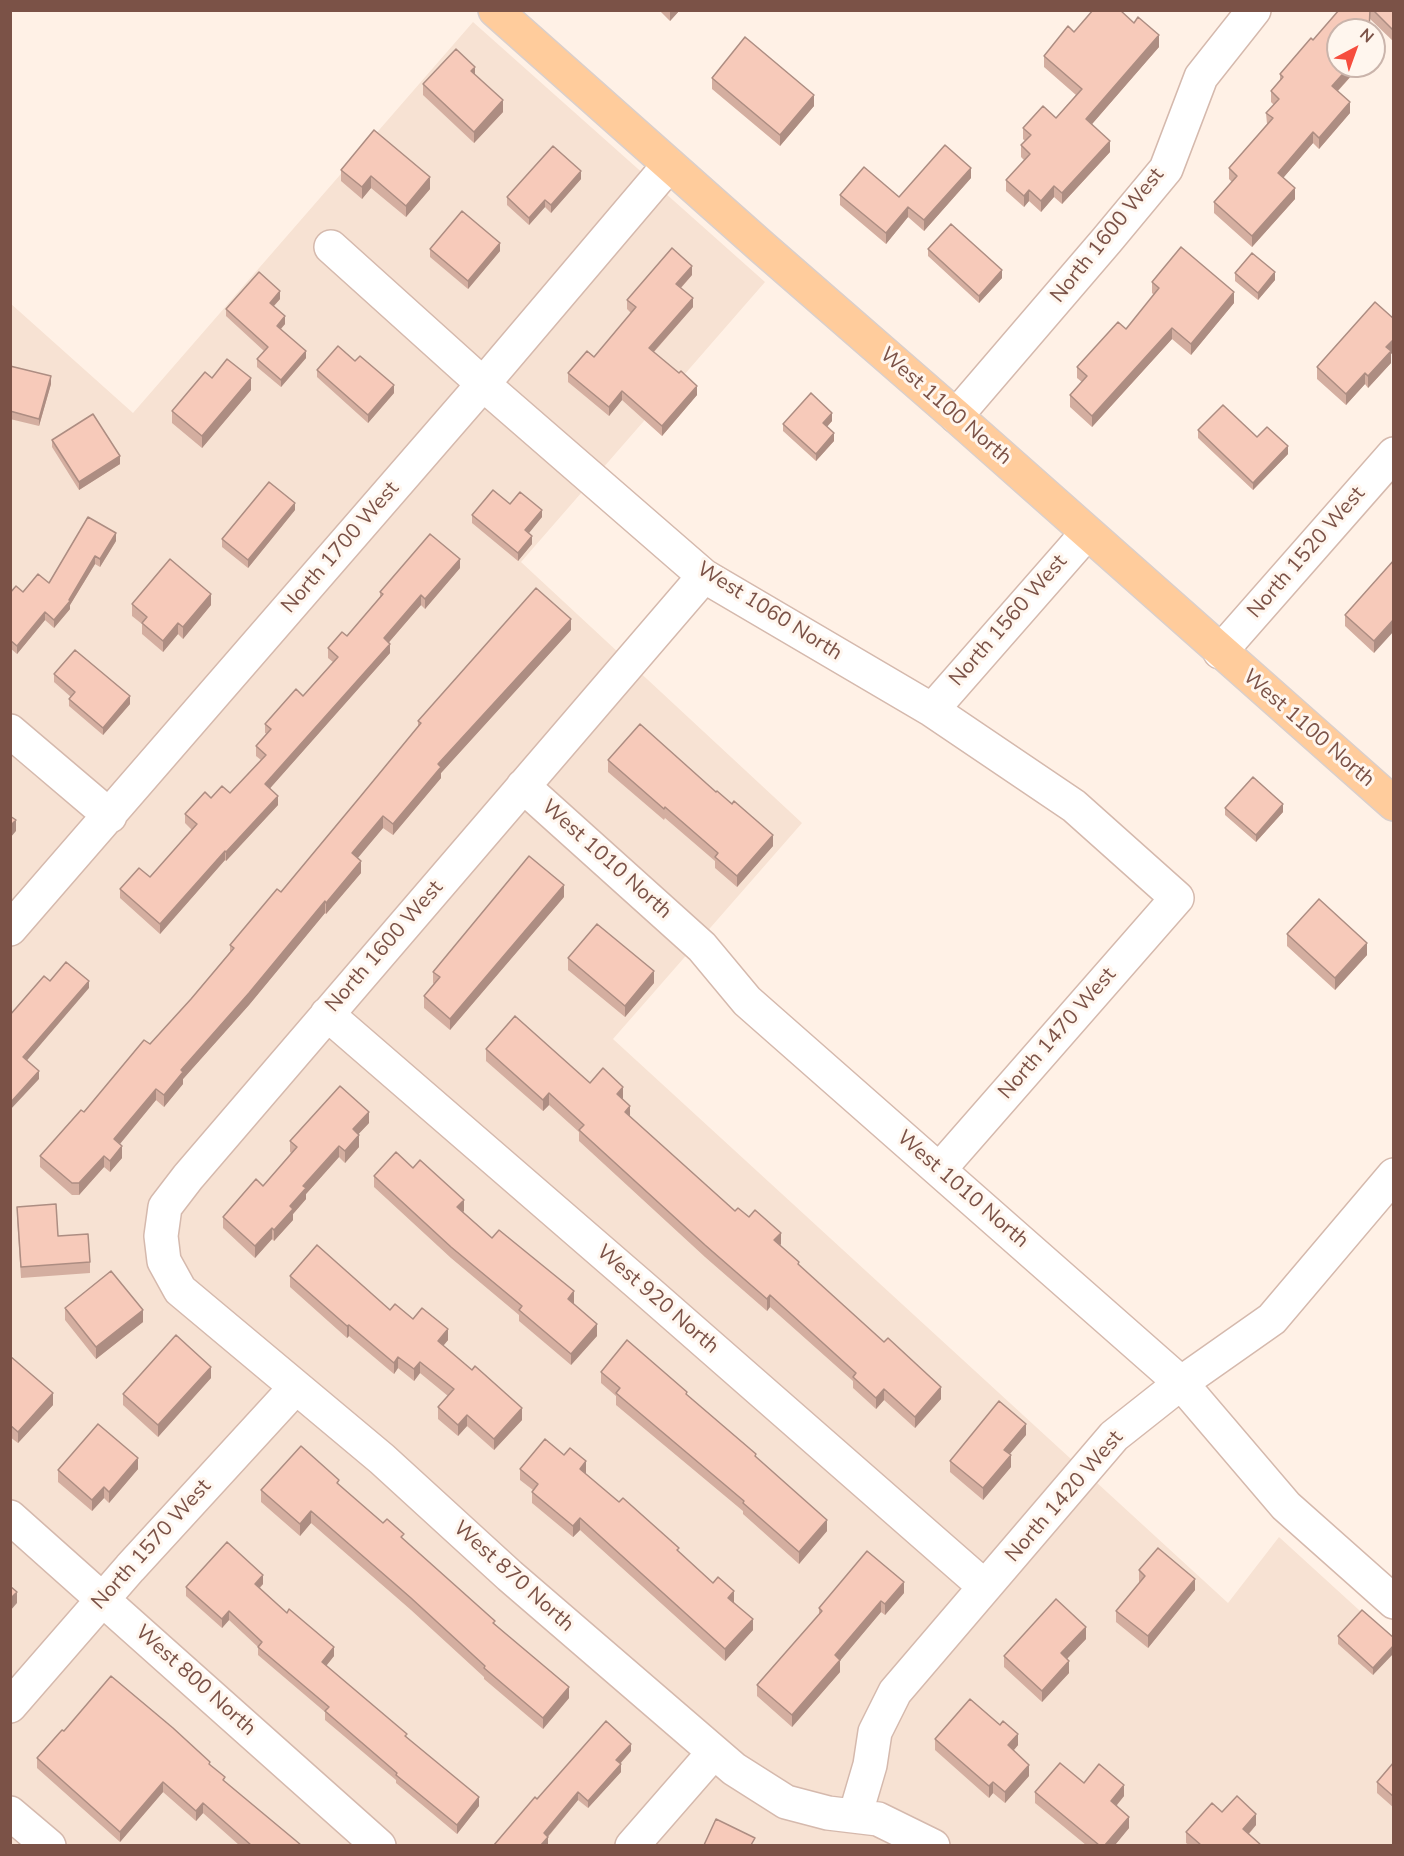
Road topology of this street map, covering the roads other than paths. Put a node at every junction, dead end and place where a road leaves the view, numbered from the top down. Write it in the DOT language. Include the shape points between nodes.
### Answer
graph roads {
  1 [pos="1254,10"];
  2 [pos="512,16"];
  3 [pos="669,165"];
  4 [pos="331,247"];
  5 [pos="483,384"];
  6 [pos="956,416"];
  7 [pos="1394,454"];
  8 [pos="1087,533"];
  9 [pos="704,576"];
  10 [pos="1220,652"];
  11 [pos="932,710"];
  12 [pos="10,731"];
  13 [pos="523,786"];
  14 [pos="1394,804"];
  15 [pos="110,816"];
  16 [pos="1177,898"];
  17 [pos="10,929"];
  18 [pos="327,1014"];
  19 [pos="939,1170"];
  20 [pos="1394,1175"];
  21 [pos="163,1226"];
  22 [pos="1181,1383"];
  23 [pos="296,1387"];
  24 [pos="10,1517"];
  25 [pos="986,1587"];
  26 [pos="103,1598"];
  27 [pos="1394,1602"];
  28 [pos="10,1706"];
  29 [pos="714,1752"];
  30 [pos="10,1813"];
  31 [pos="855,1816"];
  32 [pos="49,1845"];
  33 [pos="379,1845"];
  34 [pos="632,1845"];
  35 [pos="933,1845"];
  1 -- 6 [label="street, North 1600 West" via="1201,77 1166,169"];
  2 -- 3 [label="main road, West 1100 North"];
  3 -- 5 [label="street, North 1700 West"];
  3 -- 6 [label="main road, West 1100 North"];
  4 -- 5 [label="street, West 1060 North"];
  5 -- 9 [label="street, West 1060 North"];
  5 -- 15 [label="street, North 1700 West"];
  6 -- 8 [label="main road, West 1100 North"];
  7 -- 10 [label="street, North 1520 West"];
  8 -- 10 [label="main road, West 1100 North"];
  8 -- 11 [label="street, North 1560 West"];
  9 -- 11 [label="street, West 1060 North"];
  9 -- 13 [label="street, North 1600 West"];
  10 -- 14 [label="main road, West 1100 North"];
  11 -- 16 [label="street, West 1060 North" via="1074,806"];
  12 -- 15 [label="street"];
  13 -- 18 [label="street, North 1600 West"];
  13 -- 19 [label="street, West 1010 North" via="702,947 747,1001"];
  15 -- 17 [label="street, North 1700 West"];
  16 -- 19 [label="street, North 1470 West"];
  18 -- 21 [label="street, North 1600 West" via="165,1207"];
  18 -- 25 [label="street, West 920 North"];
  19 -- 22 [label="street, West 1010 North"];
  20 -- 22 [label="street, North 1420 West" via="1272,1319"];
  21 -- 23 [label="street, West 870 North" via="164,1261 180,1290"];
  22 -- 25 [label="street, North 1420 West" via="1114,1436"];
  22 -- 27 [label="street, West 1010 North" via="1286,1506"];
  23 -- 26 [label="street, North 1570 West"];
  23 -- 29 [label="street, West 870 North"];
  24 -- 26 [label="street, West 800 North"];
  25 -- 31 [label="street, North 1420 West" via="895,1692 875,1732"];
  26 -- 28 [label="street, North 1570 West"];
  26 -- 33 [label="street, West 800 North"];
  29 -- 31 [label="street, West 870 North" via="786,1802"];
  29 -- 34 [label="street"];
  30 -- 32 [label="street"];
  31 -- 35 [label="street, West 870 North" via="878,1819"];
}
